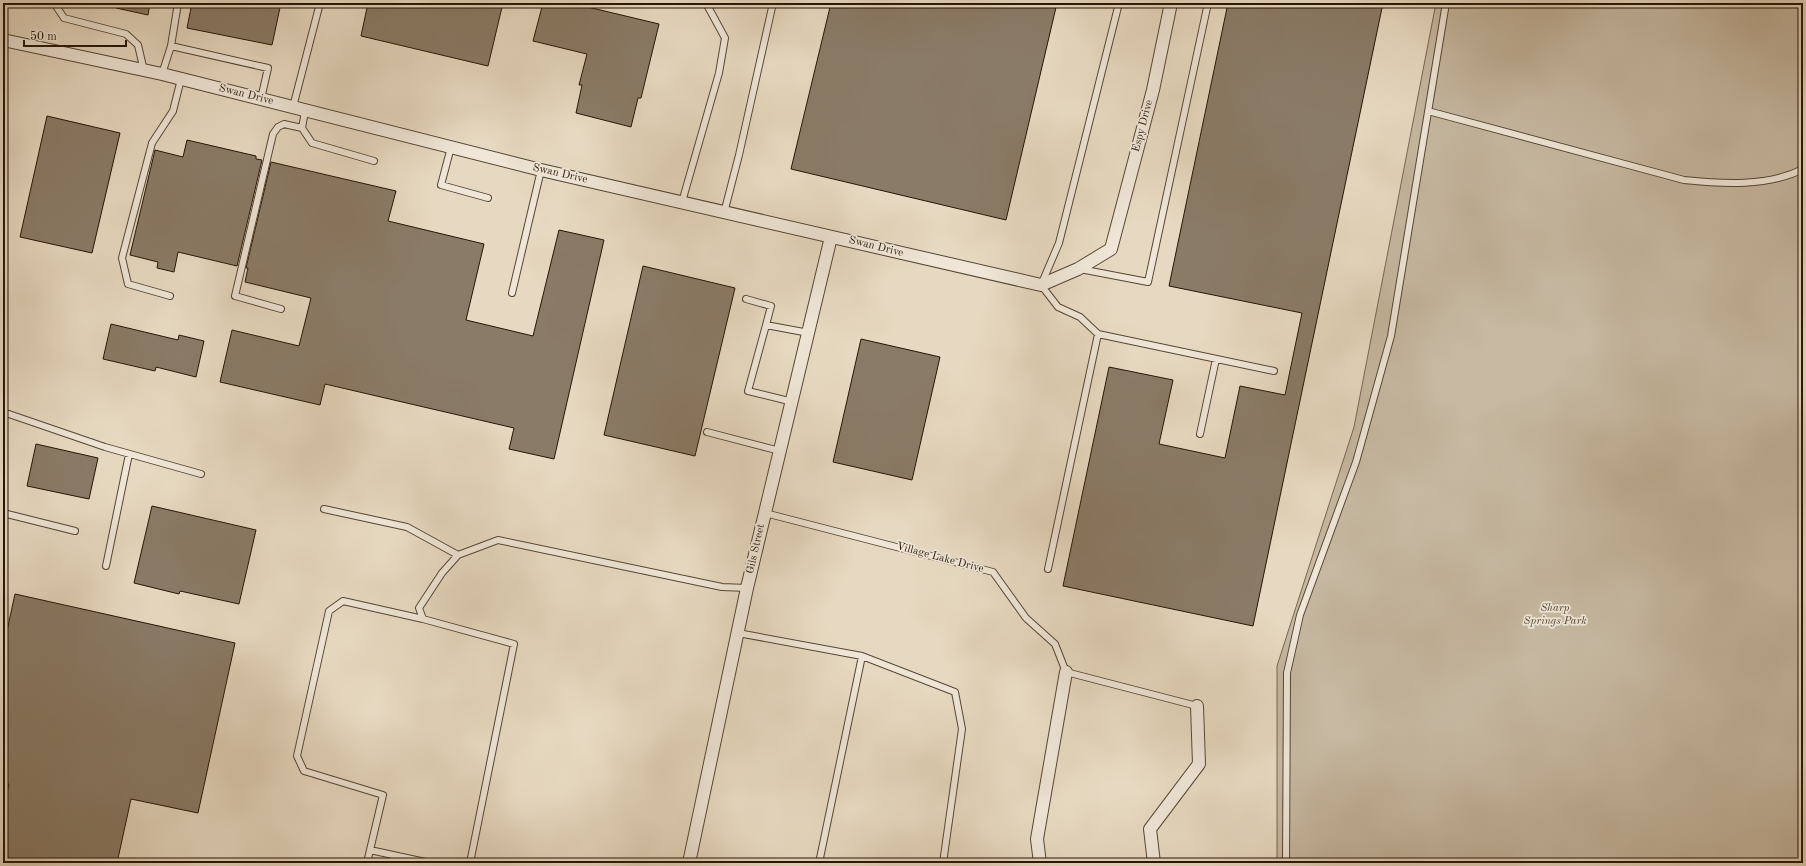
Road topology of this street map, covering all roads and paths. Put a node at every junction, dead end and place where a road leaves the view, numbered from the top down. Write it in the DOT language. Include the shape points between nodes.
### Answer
graph roads {
  1 [pos="54,3"];
  2 [pos="178,3"];
  3 [pos="320,3"];
  4 [pos="706,3"];
  5 [pos="773,3"];
  6 [pos="1118,3"];
  7 [pos="1171,3"];
  8 [pos="1208,3"];
  9 [pos="1446,3"];
  10 [pos="3,40"];
  11 [pos="171,46"];
  12 [pos="144,70"];
  13 [pos="162,74"];
  14 [pos="181,79"];
  15 [pos="261,99"];
  16 [pos="299,109"];
  17 [pos="1428,111"];
  18 [pos="302,128"];
  19 [pos="451,148"];
  20 [pos="374,161"];
  21 [pos="1803,169"];
  22 [pos="541,170"];
  23 [pos="488,198"];
  24 [pos="682,202"];
  25 [pos="724,213"];
  26 [pos="831,237"];
  27 [pos="1078,269"];
  28 [pos="1041,285"];
  29 [pos="512,292"];
  30 [pos="170,296"];
  31 [pos="746,299"];
  32 [pos="281,309"];
  33 [pos="766,325"];
  34 [pos="809,333"];
  35 [pos="1098,334"];
  36 [pos="1216,359"];
  37 [pos="1274,371"];
  38 [pos="793,402"];
  39 [pos="4,412"];
  40 [pos="3,422"];
  41 [pos="707,432"];
  42 [pos="1200,434"];
  43 [pos="780,451"];
  44 [pos="129,454"];
  45 [pos="200,474"];
  46 [pos="324,509"];
  47 [pos="3,513"];
  48 [pos="765,513"];
  49 [pos="75,531"];
  50 [pos="458,555"];
  51 [pos="106,566"];
  52 [pos="1048,569"];
  53 [pos="747,588"];
  54 [pos="423,619"];
  55 [pos="738,633"];
  56 [pos="862,656"];
  57 [pos="1066,672"];
  58 [pos="1196,706"];
  59 [pos="370,850"];
  60 [pos="367,863"];
  61 [pos="430,863"];
  62 [pos="470,863"];
  63 [pos="689,863"];
  64 [pos="819,863"];
  65 [pos="943,863"];
  66 [pos="1040,863"];
  67 [pos="1154,863"];
  68 [pos="1286,863"];
  1 -- 12 [label="lane" via="64,18 126,34 138,45"];
  2 -- 11 [label="lane"];
  3 -- 16 [label="lane"];
  4 -- 24 [label="lane" via="725,38 719,73"];
  5 -- 25 [label="lane"];
  6 -- 28 [label="lane" via="1059,242"];
  7 -- 27 [label="street, Espy Drive" via="1153,90 1111,249"];
  8 -- 27 [label="lane" via="1148,282"];
  9 -- 17 [label="lane"];
  10 -- 12 [label="street, Swan Drive"];
  11 -- 13 [label="lane"];
  11 -- 15 [label="lane" via="268,68"];
  12 -- 13 [label="street, Swan Drive"];
  13 -- 14 [label="street, Swan Drive"];
  14 -- 15 [label="street, Swan Drive"];
  14 -- 30 [label="lane" via="173,111 152,143 122,258 128,284"];
  15 -- 16 [label="street, Swan Drive"];
  16 -- 18 [label="lane"];
  16 -- 19 [label="street, Swan Drive"];
  17 -- 21 [label="lane" via="1684,180 1721,184 1759,181 1789,176"];
  17 -- 68 [label="lane" via="1391,336 1356,462 1300,615 1287,673"];
  18 -- 20 [label="lane" via="312,143"];
  18 -- 32 [label="lane" via="284,124 273,134 235,296"];
  19 -- 22 [label="street, Swan Drive"];
  19 -- 23 [label="lane" via="441,186"];
  22 -- 24 [label="street, Swan Drive"];
  22 -- 29 [label="lane"];
  24 -- 25 [label="street, Swan Drive"];
  25 -- 26 [label="street, Swan Drive"];
  26 -- 28 [label="street, Swan Drive"];
  26 -- 34 [label="street, Gils Street"];
  27 -- 28 [label="street"];
  28 -- 35 [label="lane" via="1058,307 1080,317"];
  31 -- 33 [label="lane" via="771,306"];
  33 -- 34 [label="lane"];
  33 -- 38 [label="lane" via="748,391"];
  34 -- 38 [label="street, Gils Street"];
  35 -- 36 [label="lane"];
  35 -- 52 [label="lane"];
  36 -- 37 [label="lane"];
  36 -- 42 [label="lane"];
  38 -- 43 [label="street, Gils Street"];
  39 -- 40 [label="lane"];
  39 -- 44 [label="lane"];
  41 -- 43 [label="lane"];
  43 -- 48 [label="street, Gils Street"];
  44 -- 45 [label="lane"];
  44 -- 51 [label="lane"];
  46 -- 50 [label="lane" via="408,527"];
  47 -- 49 [label="lane"];
  48 -- 53 [label="street, Gils Street"];
  48 -- 57 [label="lane, Village Lake Drive" via="993,572 1026,618 1055,644"];
  50 -- 53 [label="lane" via="498,540 722,587"];
  50 -- 54 [label="lane" via="442,573 420,608"];
  53 -- 55 [label="street, Gils Street"];
  54 -- 59 [label="lane" via="343,602 329,611 297,756 304,771 383,795"];
  54 -- 62 [label="lane" via="514,644"];
  55 -- 56 [label="lane"];
  55 -- 63 [label="street, Gils Street"];
  56 -- 64 [label="lane"];
  56 -- 65 [label="lane" via="955,692 962,729"];
  57 -- 58 [label="lane"];
  57 -- 66 [label="street" via="1037,839"];
  58 -- 67 [label="street" via="1199,764 1150,829"];
  59 -- 60 [label="lane"];
  59 -- 61 [label="lane"];
}
